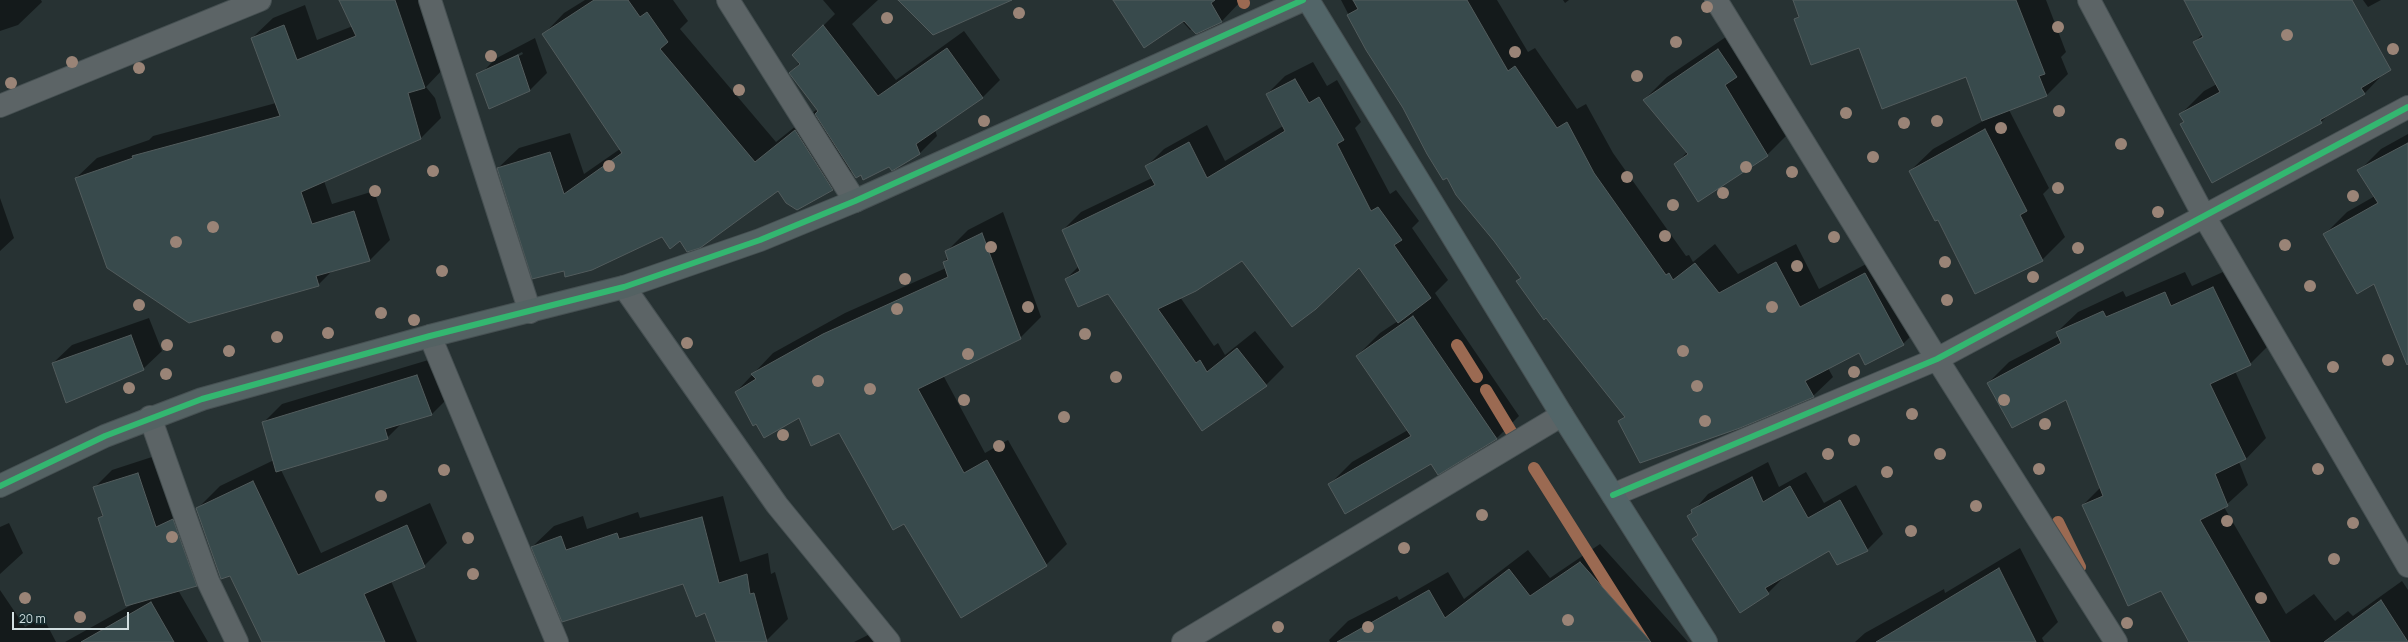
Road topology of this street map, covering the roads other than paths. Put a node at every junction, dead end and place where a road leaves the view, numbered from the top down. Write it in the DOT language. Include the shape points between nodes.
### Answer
graph roads {
  1 [pos="260,0"];
  2 [pos="430,0"];
  3 [pos="728,0"];
  4 [pos="1303,0"];
  5 [pos="1308,0"];
  6 [pos="1716,0"];
  7 [pos="2089,0"];
  8 [pos="0,106"];
  9 [pos="2408,107"];
  10 [pos="855,201"];
  11 [pos="2204,216"];
  12 [pos="624,287"];
  13 [pos="530,312"];
  14 [pos="430,336"];
  15 [pos="1937,359"];
  16 [pos="1562,415"];
  17 [pos="150,417"];
  18 [pos="0,486"];
  19 [pos="1613,495"];
  20 [pos="2408,566"];
  21 [pos="237,642"];
  22 [pos="557,642"];
  23 [pos="888,642"];
  24 [pos="1183,642"];
  25 [pos="1706,642"];
  26 [pos="2116,642"];
  1 -- 8 [label="street"];
  2 -- 13 [label="street"];
  3 -- 10 [label="street"];
  4 -- 10 [label="street"];
  5 -- 16 [label="main road"];
  6 -- 15 [label="street"];
  7 -- 11 [label="street"];
  9 -- 11 [label="street"];
  10 -- 12 [label="street" via="760,240"];
  11 -- 15 [label="street"];
  11 -- 20 [label="street"];
  12 -- 13 [label="street"];
  12 -- 23 [label="street" via="777,505"];
  13 -- 14 [label="street"];
  14 -- 17 [label="street" via="202,399"];
  14 -- 22 [label="street"];
  15 -- 19 [label="street"];
  15 -- 26 [label="street"];
  16 -- 19 [label="main road"];
  16 -- 24 [label="street"];
  17 -- 18 [label="street"];
  17 -- 21 [label="street" via="208,580"];
  19 -- 25 [label="main road"];
}
